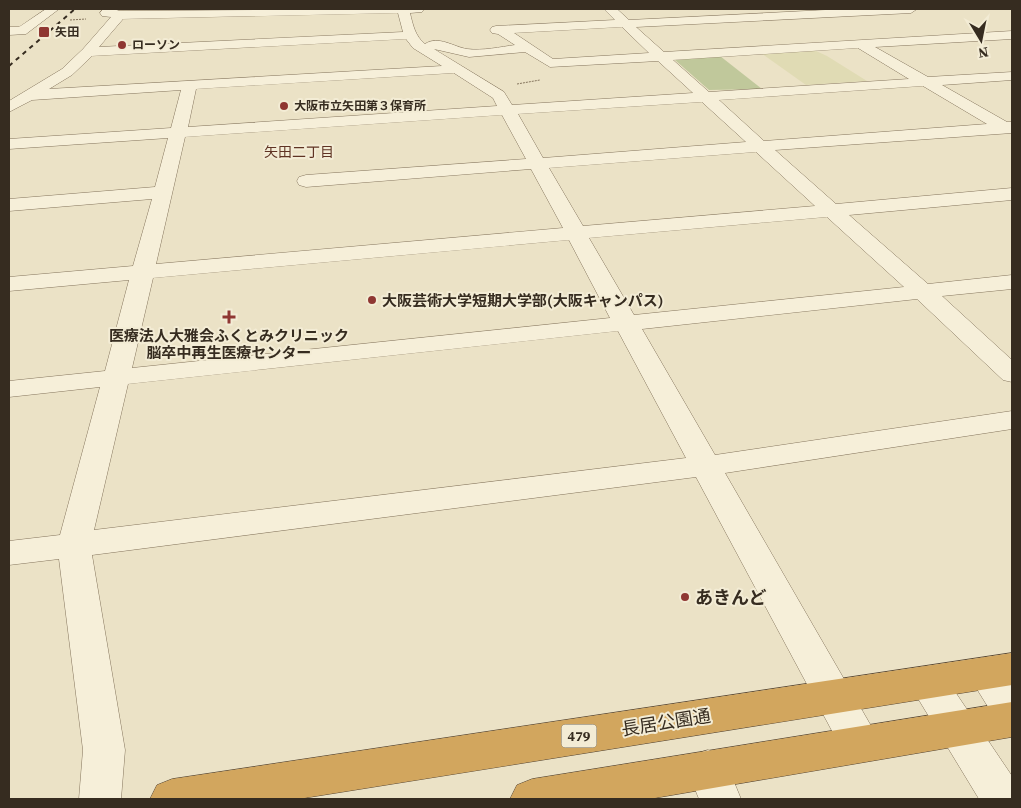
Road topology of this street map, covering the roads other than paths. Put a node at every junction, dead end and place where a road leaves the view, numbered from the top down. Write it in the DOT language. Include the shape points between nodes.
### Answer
graph roads {
  1 [pos="403,9"];
  2 [pos="418,9"];
  3 [pos="610,9"];
  4 [pos="753,9"];
  5 [pos="912,9"];
  6 [pos="192,11"];
  7 [pos="803,12"];
  8 [pos="58,14"];
  9 [pos="115,14"];
  10 [pos="766,17"];
  11 [pos="627,25"];
  12 [pos="595,26"];
  13 [pos="501,30"];
  14 [pos="9,31"];
  15 [pos="486,31"];
  16 [pos="1012,35"];
  17 [pos="415,41"];
  18 [pos="230,45"];
  19 [pos="861,45"];
  20 [pos="528,48"];
  21 [pos="88,52"];
  22 [pos="661,56"];
  23 [pos="625,59"];
  24 [pos="455,69"];
  25 [pos="1012,76"];
  26 [pos="926,82"];
  27 [pos="202,84"];
  28 [pos="32,94"];
  29 [pos="707,97"];
  30 [pos="9,108"];
  31 [pos="509,112"];
  32 [pos="1009,129"];
  33 [pos="178,133"];
  34 [pos="9,144"];
  35 [pos="759,146"];
  36 [pos="538,163"];
  37 [pos="306,181"];
  38 [pos="164,192"];
  39 [pos="1012,194"];
  40 [pos="9,205"];
  41 [pos="832,210"];
  42 [pos="576,232"];
  43 [pos="143,271"];
  44 [pos="1012,282"];
  45 [pos="9,284"];
  46 [pos="925,292"];
  47 [pos="628,323"];
  48 [pos="1012,374"];
  49 [pos="117,377"];
  50 [pos="9,389"];
  51 [pos="1012,420"];
  52 [pos="704,466"];
  53 [pos="74,544"];
  54 [pos="9,553"];
  55 [pos="999,671"];
  56 [pos="927,682"];
  57 [pos="833,697"];
  58 [pos="1012,711"];
  59 [pos="1012,719"];
  60 [pos="956,728"];
  61 [pos="860,744"];
  62 [pos="714,784"];
  63 [pos="100,799"];
  64 [pos="172,799"];
  65 [pos="532,799"];
  66 [pos="1003,799"];
  1 -- 2 [label="street"];
  1 -- 6 [label="street"];
  1 -- 17 [label="street"];
  3 -- 11 [label="street"];
  4 -- 10 [label="street"];
  5 -- 7 [label="street"];
  6 -- 9 [label="street"];
  7 -- 10 [label="street"];
  7 -- 19 [label="street"];
  8 -- 14 [label="street" via="22,31"];
  9 -- 21 [label="street"];
  10 -- 11 [label="street"];
  11 -- 12 [label="street"];
  11 -- 22 [label="street"];
  12 -- 13 [label="street"];
  12 -- 23 [label="street"];
  13 -- 15 [label="street"];
  13 -- 20 [label="street"];
  16 -- 19 [label="street"];
  17 -- 18 [label="street"];
  17 -- 20 [label="street" via="468,53"];
  17 -- 24 [label="street"];
  18 -- 21 [label="street"];
  18 -- 27 [label="street" via="222,64"];
  19 -- 22 [label="street"];
  19 -- 26 [label="street"];
  20 -- 23 [label="street" via="550,63"];
  21 -- 28 [label="street" via="67,72"];
  22 -- 23 [label="street"];
  22 -- 29 [label="street"];
  24 -- 27 [label="street"];
  24 -- 31 [label="street" via="499,95"];
  25 -- 26 [label="street"];
  26 -- 29 [label="street"];
  26 -- 32 [label="street"];
  27 -- 28 [label="street"];
  27 -- 33 [label="street"];
  28 -- 30 [label="street"];
  29 -- 31 [label="street"];
  29 -- 35 [label="street"];
  31 -- 33 [label="street"];
  31 -- 36 [label="street"];
  32 -- 35 [label="street"];
  33 -- 34 [label="street"];
  33 -- 38 [label="street"];
  35 -- 36 [label="street"];
  35 -- 41 [label="street"];
  36 -- 37 [label="street"];
  36 -- 42 [label="street"];
  38 -- 40 [label="street"];
  38 -- 43 [label="street"];
  39 -- 41 [label="street"];
  41 -- 42 [label="street"];
  41 -- 46 [label="street"];
  42 -- 43 [label="street"];
  42 -- 47 [label="street"];
  43 -- 45 [label="street"];
  43 -- 49 [label="street"];
  44 -- 46 [label="street"];
  46 -- 47 [label="street"];
  46 -- 48 [label="street"];
  47 -- 49 [label="street"];
  47 -- 52 [label="street"];
  49 -- 50 [label="street"];
  49 -- 53 [label="street"];
  51 -- 52 [label="street"];
  52 -- 53 [label="street"];
  52 -- 57 [label="street"];
  53 -- 54 [label="street"];
  53 -- 63 [label="street" via="104,750"];
  55 -- 56 [label="highway, 長居公園通 / 479"];
  55 -- 58 [label="street"];
  56 -- 57 [label="highway, 長居公園通 / 479"];
  56 -- 60 [label="street"];
  57 -- 61 [label="street"];
  57 -- 64 [label="highway, 長居公園通 / 479"];
  59 -- 60 [label="highway"];
  60 -- 61 [label="highway"];
  60 -- 66 [label="street"];
  61 -- 62 [label="highway"];
  62 -- 65 [label="highway"];
}
